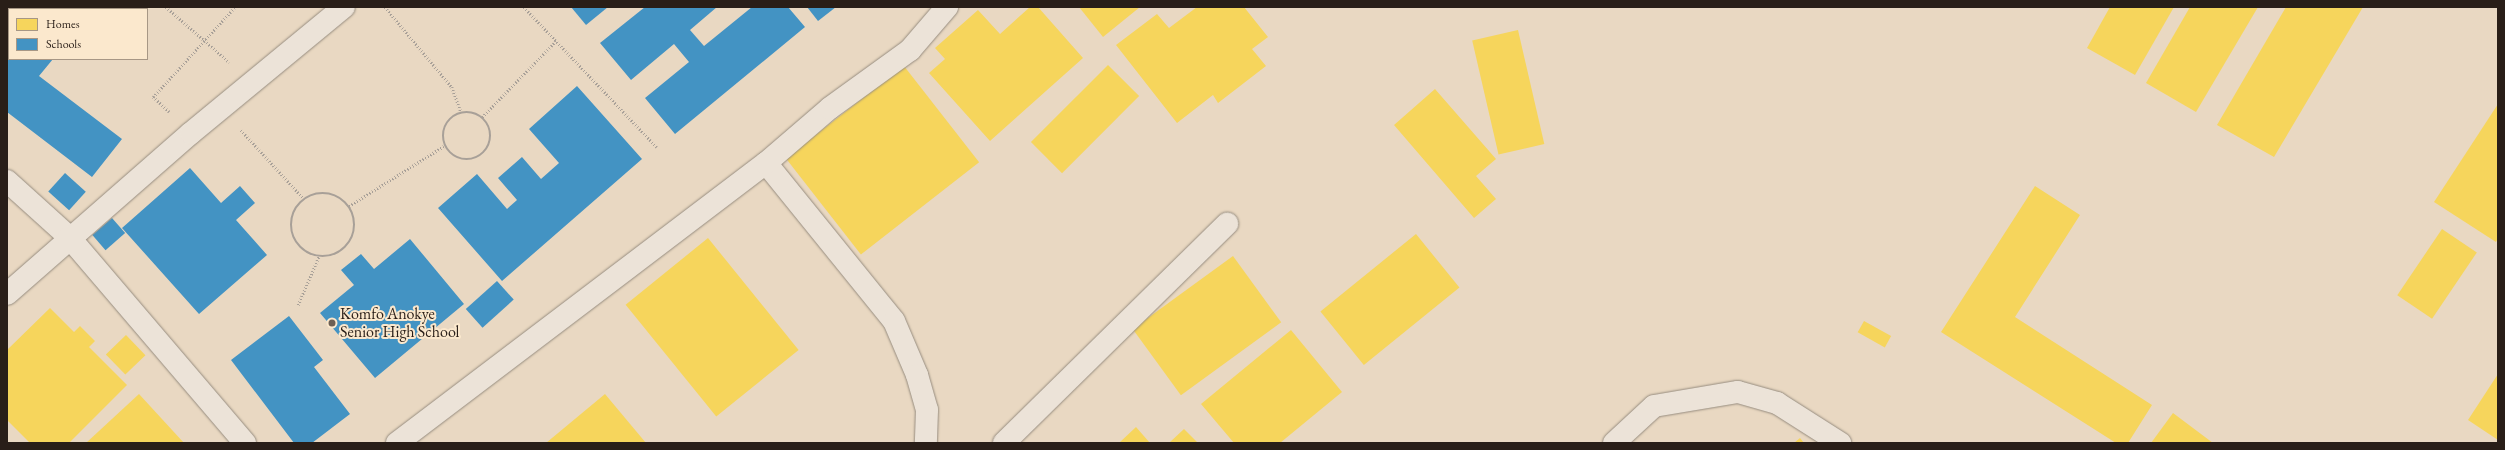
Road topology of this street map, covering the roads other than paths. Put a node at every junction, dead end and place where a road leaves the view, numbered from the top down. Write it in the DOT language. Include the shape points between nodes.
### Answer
graph roads {
  1 [pos="344,7"];
  2 [pos="947,7"];
  3 [pos="766,163"];
  4 [pos="7,181"];
  5 [pos="1227,224"];
  6 [pos="69,237"];
  7 [pos="7,294"];
  8 [pos="245,443"];
  9 [pos="397,443"];
  10 [pos="926,443"];
  11 [pos="1004,443"];
  12 [pos="1614,443"];
  13 [pos="1840,443"];
  1 -- 6 [label="street"];
  2 -- 3 [label="street" via="910,50 830,108"];
  3 -- 9 [label="street"];
  3 -- 10 [label="street" via="894,321 917,374 927,410"];
  4 -- 6 [label="street"];
  5 -- 11 [label="street"];
  6 -- 7 [label="street"];
  6 -- 8 [label="street"];
  12 -- 13 [label="street" via="1654,406 1738,392 1776,403"];
}
